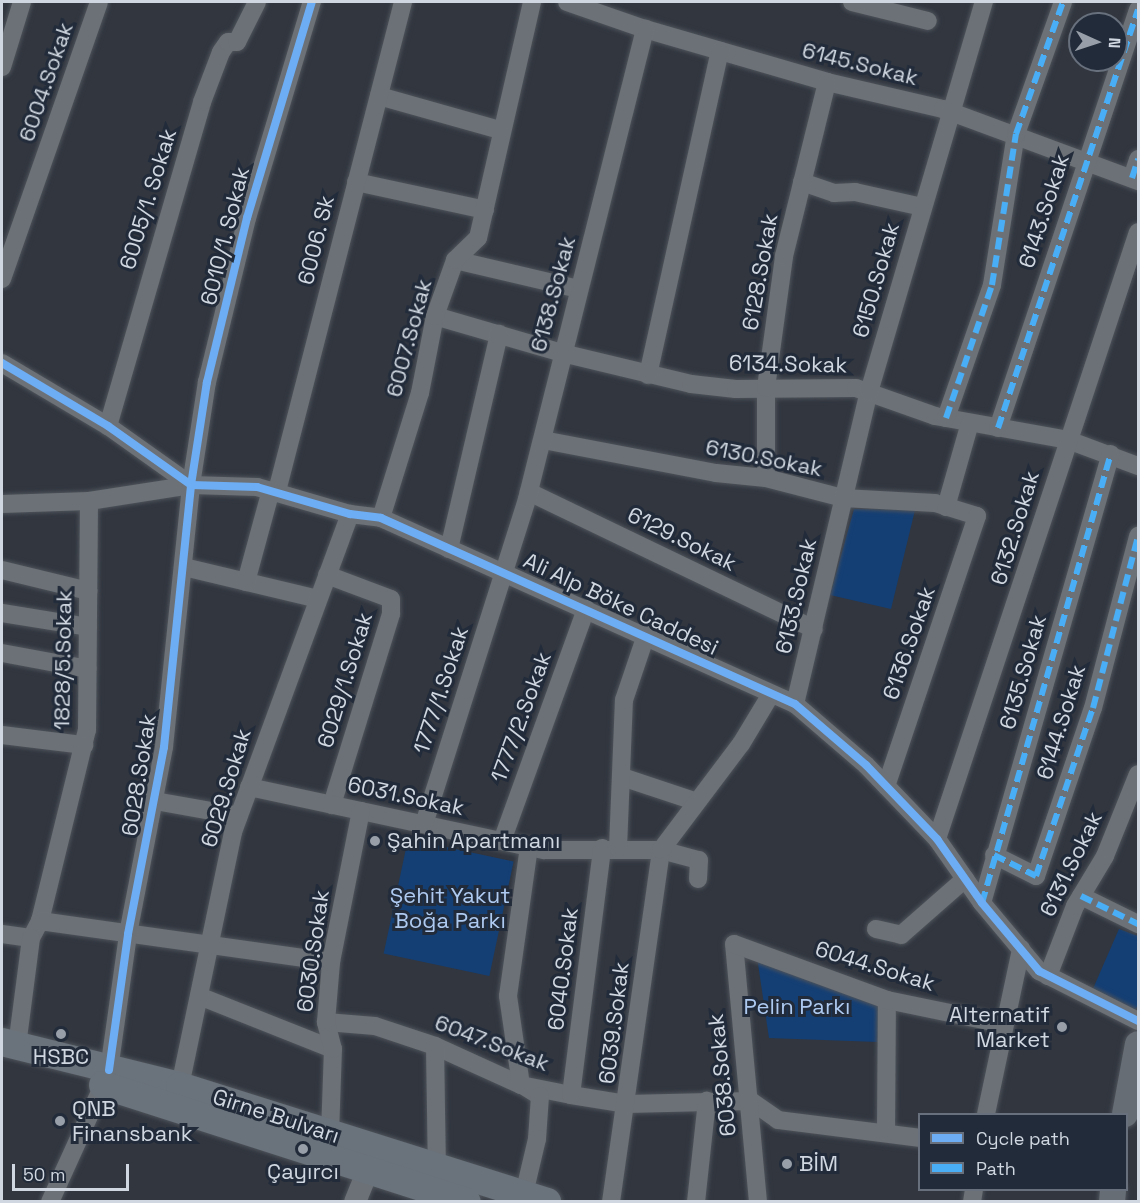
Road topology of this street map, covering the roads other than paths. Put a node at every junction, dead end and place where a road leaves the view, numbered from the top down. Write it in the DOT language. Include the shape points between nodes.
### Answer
graph roads {
  1 [pos="22,2"];
  2 [pos="99,2"];
  3 [pos="256,2"];
  4 [pos="312,2"];
  5 [pos="403,2"];
  6 [pos="532,2"];
  7 [pos="567,2"];
  8 [pos="852,2"];
  9 [pos="984,2"];
  10 [pos="1063,2"];
  11 [pos="1138,10"];
  12 [pos="928,21"];
  13 [pos="645,29"];
  14 [pos="720,51"];
  15 [pos="2,67"];
  16 [pos="827,82"];
  17 [pos="378,96"];
  18 [pos="950,111"];
  19 [pos="500,130"];
  20 [pos="1016,134"];
  21 [pos="1138,159"];
  22 [pos="1085,161"];
  23 [pos="1135,180"];
  24 [pos="356,182"];
  25 [pos="802,182"];
  26 [pos="922,207"];
  27 [pos="485,210"];
  28 [pos="1138,232"];
  29 [pos="455,260"];
  30 [pos="2,279"];
  31 [pos="579,290"];
  32 [pos="435,316"];
  33 [pos="499,334"];
  34 [pos="562,353"];
  35 [pos="2,363"];
  36 [pos="648,375"];
  37 [pos="766,388"];
  38 [pos="869,392"];
  39 [pos="946,418"];
  40 [pos="970,423"];
  41 [pos="108,426"];
  42 [pos="998,428"];
  43 [pos="543,440"];
  44 [pos="1068,440"];
  45 [pos="1111,454"];
  46 [pos="1138,466"];
  47 [pos="766,478"];
  48 [pos="191,484"];
  49 [pos="274,491"];
  50 [pos="529,492"];
  51 [pos="843,498"];
  52 [pos="89,501"];
  53 [pos="2,504"];
  54 [pos="946,507"];
  55 [pos="350,514"];
  56 [pos="977,516"];
  57 [pos="381,518"];
  58 [pos="1138,536"];
  59 [pos="449,549"];
  60 [pos="184,567"];
  61 [pos="2,570"];
  62 [pos="504,571"];
  63 [pos="327,575"];
  64 [pos="246,582"];
  65 [pos="88,591"];
  66 [pos="318,599"];
  67 [pos="586,609"];
  68 [pos="2,613"];
  69 [pos="88,627"];
  70 [pos="814,629"];
  71 [pos="646,635"];
  72 [pos="2,653"];
  73 [pos="88,669"];
  74 [pos="771,694"];
  75 [pos="795,704"];
  76 [pos="2,735"];
  77 [pos="84,745"];
  78 [pos="1138,774"];
  79 [pos="622,777"];
  80 [pos="886,786"];
  81 [pos="249,787"];
  82 [pos="155,801"];
  83 [pos="694,801"];
  84 [pos="332,805"];
  85 [pos="361,811"];
  86 [pos="239,816"];
  87 [pos="424,824"];
  88 [pos="937,839"];
  89 [pos="502,841"];
  90 [pos="529,847"];
  91 [pos="610,848"];
  92 [pos="661,850"];
  93 [pos="994,855"];
  94 [pos="698,879"];
  95 [pos="965,879"];
  96 [pos="1081,896"];
  97 [pos="982,903"];
  98 [pos="40,921"];
  99 [pos="1138,924"];
  100 [pos="876,929"];
  101 [pos="2,934"];
  102 [pos="128,934"];
  103 [pos="31,938"];
  104 [pos="734,944"];
  105 [pos="211,945"];
  106 [pos="1021,949"];
  107 [pos="331,962"];
  108 [pos="1048,976"];
  109 [pos="199,996"];
  110 [pos="887,1000"];
  111 [pos="1138,1021"];
  112 [pos="326,1022"];
  113 [pos="1003,1024"];
  114 [pos="1138,1044"];
  115 [pos="435,1046"];
  116 [pos="333,1049"];
  117 [pos="7,1050"];
  118 [pos="106,1077"];
  119 [pos="521,1085"];
  120 [pos="180,1086"];
  121 [pos="572,1095"];
  122 [pos="707,1101"];
  123 [pos="751,1101"];
  124 [pos="627,1104"];
  125 [pos="986,1113"];
  126 [pos="1125,1113"];
  127 [pos="885,1132"];
  128 [pos="330,1134"];
  129 [pos="918,1138"];
  130 [pos="437,1167"];
  131 [pos="368,1170"];
  132 [pos="527,1199"];
  133 [pos="50,1202"];
  134 [pos="355,1202"];
  135 [pos="466,1202"];
  136 [pos="611,1202"];
  137 [pos="696,1202"];
  138 [pos="758,1202"];
  1 -- 15 [label="street"];
  2 -- 30 [label="street, 6004.Sokak"];
  3 -- 41 [label="street, 6005/1. Sokak" via="237,42 228,42 221,52 205,93 165,218"];
  4 -- 48 [label="street, 6010/1. Sokak" via="247,218 207,382"];
  5 -- 17 [label="street, 6006. Sk"];
  6 -- 19 [label="street, 6007.Sokak"];
  7 -- 13 [label="street, 6145.Sokak"];
  8 -- 12 [label="street"];
  9 -- 18 [label="street, 6150.Sokak"];
  10 -- 20 [label="street"];
  11 -- 22 [label="street, 6143.Sokak"];
  13 -- 14 [label="street, 6145.Sokak"];
  13 -- 31 [label="street, 6138.Sokak"];
  14 -- 16 [label="street, 6145.Sokak"];
  14 -- 36 [label="street"];
  16 -- 18 [label="street, 6145.Sokak"];
  16 -- 25 [label="street, 6128.Sokak"];
  17 -- 19 [label="street"];
  17 -- 24 [label="street, 6006. Sk"];
  18 -- 20 [label="street, 6145.Sokak"];
  18 -- 26 [label="street, 6150.Sokak"];
  19 -- 27 [label="street, 6007.Sokak"];
  20 -- 22 [label="street, 6145.Sokak"];
  20 -- 39 [label="street" via="992,285"];
  21 -- 23 [label="street"];
  22 -- 23 [label="street, 6145.Sokak"];
  22 -- 42 [label="street, 6143.Sokak"];
  24 -- 27 [label="street"];
  24 -- 49 [label="street, 6006. Sk"];
  25 -- 26 [label="street" via="834,193 855,192"];
  25 -- 37 [label="street, 6128.Sokak" via="784,256"];
  26 -- 38 [label="street, 6150.Sokak"];
  27 -- 29 [label="street, 6007.Sokak" via="478,238"];
  28 -- 44 [label="street, 6132.Sokak"];
  29 -- 31 [label="street"];
  29 -- 32 [label="street, 6007.Sokak"];
  31 -- 34 [label="street, 6138.Sokak"];
  32 -- 33 [label="street, 6134.Sokak"];
  32 -- 57 [label="street, 6007.Sokak" via="420,393"];
  33 -- 34 [label="street, 6134.Sokak"];
  33 -- 59 [label="street"];
  34 -- 36 [label="street, 6134.Sokak"];
  34 -- 43 [label="street, 6138.Sokak"];
  35 -- 41 [label="street"];
  36 -- 37 [label="street, 6134.Sokak" via="691,384"];
  37 -- 38 [label="street, 6134.Sokak" via="856,388"];
  37 -- 47 [label="street, 6128.Sokak"];
  38 -- 39 [label="street, 6134.Sokak"];
  38 -- 51 [label="street, 6150.Sokak"];
  39 -- 40 [label="street, 6134.Sokak"];
  40 -- 42 [label="street, 6134.Sokak"];
  40 -- 54 [label="street"];
  41 -- 48 [label="street"];
  42 -- 44 [label="street, 6134.Sokak"];
  43 -- 47 [label="street, 6130.Sokak" via="716,473"];
  43 -- 50 [label="street, 6138.Sokak"];
  44 -- 45 [label="street, 6134.Sokak"];
  44 -- 88 [label="street, 6132.Sokak"];
  45 -- 46 [label="street, 6134.Sokak"];
  45 -- 93 [label="street, 6135.Sokak"];
  47 -- 51 [label="street, 6130.Sokak"];
  48 -- 49 [label="street, Ali Alp Böke Caddesi"];
  48 -- 52 [label="street, Ali Alp Böke Caddesi"];
  48 -- 60 [label="street, 6028.Sokak"];
  49 -- 55 [label="street, Ali Alp Böke Caddesi"];
  49 -- 64 [label="street, 6006. Sk"];
  50 -- 62 [label="street, 6138.Sokak"];
  50 -- 70 [label="street, 6129.Sokak"];
  51 -- 54 [label="street, 6130.Sokak" via="916,501"];
  51 -- 70 [label="street, 6133.Sokak"];
  52 -- 53 [label="street, Ali Alp Böke Caddesi"];
  52 -- 65 [label="street, 1828/5.Sokak"];
  54 -- 56 [label="street, 6130.Sokak"];
  55 -- 57 [label="street, Ali Alp Böke Caddesi"];
  55 -- 63 [label="street, 6029.Sokak"];
  56 -- 80 [label="street, 6136.Sokak"];
  57 -- 59 [label="street, Ali Alp Böke Caddesi"];
  58 -- 93 [label="street, 6144.Sokak" via="1093,708 1036,876"];
  59 -- 62 [label="street, Ali Alp Böke Caddesi"];
  60 -- 64 [label="street"];
  60 -- 82 [label="street, 6028.Sokak"];
  61 -- 65 [label="street"];
  62 -- 67 [label="street, Ali Alp Böke Caddesi"];
  62 -- 87 [label="street, 1777/1.Sokak"];
  63 -- 66 [label="street, 6029.Sokak"];
  63 -- 84 [label="street, 6029/1.Sokak" via="391,599 391,614"];
  64 -- 66 [label="street"];
  65 -- 69 [label="street, 1828/5.Sokak"];
  66 -- 81 [label="street, 6029.Sokak"];
  67 -- 71 [label="street, Ali Alp Böke Caddesi"];
  67 -- 89 [label="street, 1777/2.Sokak"];
  68 -- 69 [label="street"];
  69 -- 73 [label="street, 1828/5.Sokak"];
  70 -- 75 [label="street, 6133.Sokak"];
  71 -- 74 [label="street, Ali Alp Böke Caddesi"];
  71 -- 79 [label="street, 6040.Sokak" via="624,700"];
  72 -- 73 [label="street"];
  73 -- 77 [label="street, 1828/5.Sokak"];
  74 -- 75 [label="street, Ali Alp Böke Caddesi"];
  74 -- 83 [label="street, 6039.Sokak" via="741,744"];
  75 -- 80 [label="street, Ali Alp Böke Caddesi"];
  76 -- 77 [label="street"];
  77 -- 98 [label="street, 1828/5.Sokak"];
  78 -- 96 [label="street, 6131.Sokak" via="1105,856"];
  79 -- 83 [label="street"];
  79 -- 91 [label="street, 6040.Sokak"];
  80 -- 88 [label="street, Ali Alp Böke Caddesi"];
  81 -- 84 [label="street, 6031.Sokak"];
  81 -- 86 [label="street, 6029.Sokak"];
  82 -- 86 [label="street"];
  82 -- 102 [label="street, 6028.Sokak"];
  83 -- 92 [label="street, 6039.Sokak"];
  84 -- 85 [label="street, 6031.Sokak"];
  85 -- 87 [label="street, 6031.Sokak"];
  85 -- 107 [label="street, 6030.Sokak"];
  86 -- 105 [label="street, 6029.Sokak"];
  87 -- 89 [label="street, 6031.Sokak"];
  88 -- 95 [label="street, Ali Alp Böke Caddesi"];
  89 -- 90 [label="street, 6031.Sokak"];
  90 -- 91 [label="street, 6031.Sokak"];
  90 -- 119 [label="street" via="508,996"];
  91 -- 92 [label="street, 6031.Sokak"];
  91 -- 121 [label="street, 6040.Sokak"];
  92 -- 94 [label="street" via="699,860"];
  92 -- 124 [label="street, 6039.Sokak"];
  93 -- 97 [label="street, 6135.Sokak"];
  95 -- 97 [label="street, Ali Alp Böke Caddesi"];
  95 -- 100 [label="street" via="901,935"];
  96 -- 99 [label="street"];
  96 -- 108 [label="street, 6131.Sokak"];
  97 -- 106 [label="street, Ali Alp Böke Caddesi"];
  98 -- 102 [label="street"];
  98 -- 103 [label="street, 1828/5.Sokak"];
  101 -- 103 [label="street"];
  102 -- 105 [label="street"];
  102 -- 118 [label="street, 6028.Sokak"];
  103 -- 117 [label="street"];
  104 -- 110 [label="street, 6044.Sokak"];
  104 -- 123 [label="street, 6038.Sokak" via="741,1040"];
  105 -- 107 [label="street"];
  105 -- 109 [label="street, 6029.Sokak"];
  106 -- 108 [label="street, Ali Alp Böke Caddesi"];
  106 -- 113 [label="street"];
  107 -- 112 [label="street, 6030.Sokak"];
  108 -- 111 [label="street, Ali Alp Böke Caddesi"];
  109 -- 116 [label="street"];
  109 -- 120 [label="street, 6029.Sokak"];
  110 -- 113 [label="street, 6044.Sokak"];
  110 -- 127 [label="street"];
  112 -- 115 [label="street, 6047.Sokak" via="375,1026"];
  112 -- 116 [label="street, 6030.Sokak"];
  113 -- 125 [label="street"];
  114 -- 126 [label="main road"];
  115 -- 119 [label="street, 6047.Sokak"];
  115 -- 130 [label="street"];
  116 -- 128 [label="street, 6030.Sokak"];
  117 -- 118 [label="main road, Girne Bulvarı"];
  118 -- 120 [label="main road, Girne Bulvarı"];
  118 -- 131 [label="main road, Girne Bulvarı"];
  118 -- 133 [label="street, 6028.Sokak"];
  119 -- 121 [label="street, 6047.Sokak"];
  119 -- 132 [label="street" via="540,1096"];
  120 -- 128 [label="main road, Girne Bulvarı"];
  121 -- 124 [label="street, 6047.Sokak"];
  122 -- 123 [label="street, 6047.Sokak"];
  122 -- 124 [label="street, 6047.Sokak"];
  122 -- 137 [label="street"];
  123 -- 127 [label="street" via="778,1120"];
  123 -- 138 [label="street, 6038.Sokak"];
  124 -- 136 [label="street, 6039.Sokak"];
  127 -- 129 [label="street"];
  128 -- 130 [label="main road, Girne Bulvarı"];
  130 -- 132 [label="main road, Girne Bulvarı"];
  131 -- 134 [label="street"];
  131 -- 135 [label="main road, Girne Bulvarı"];
}
